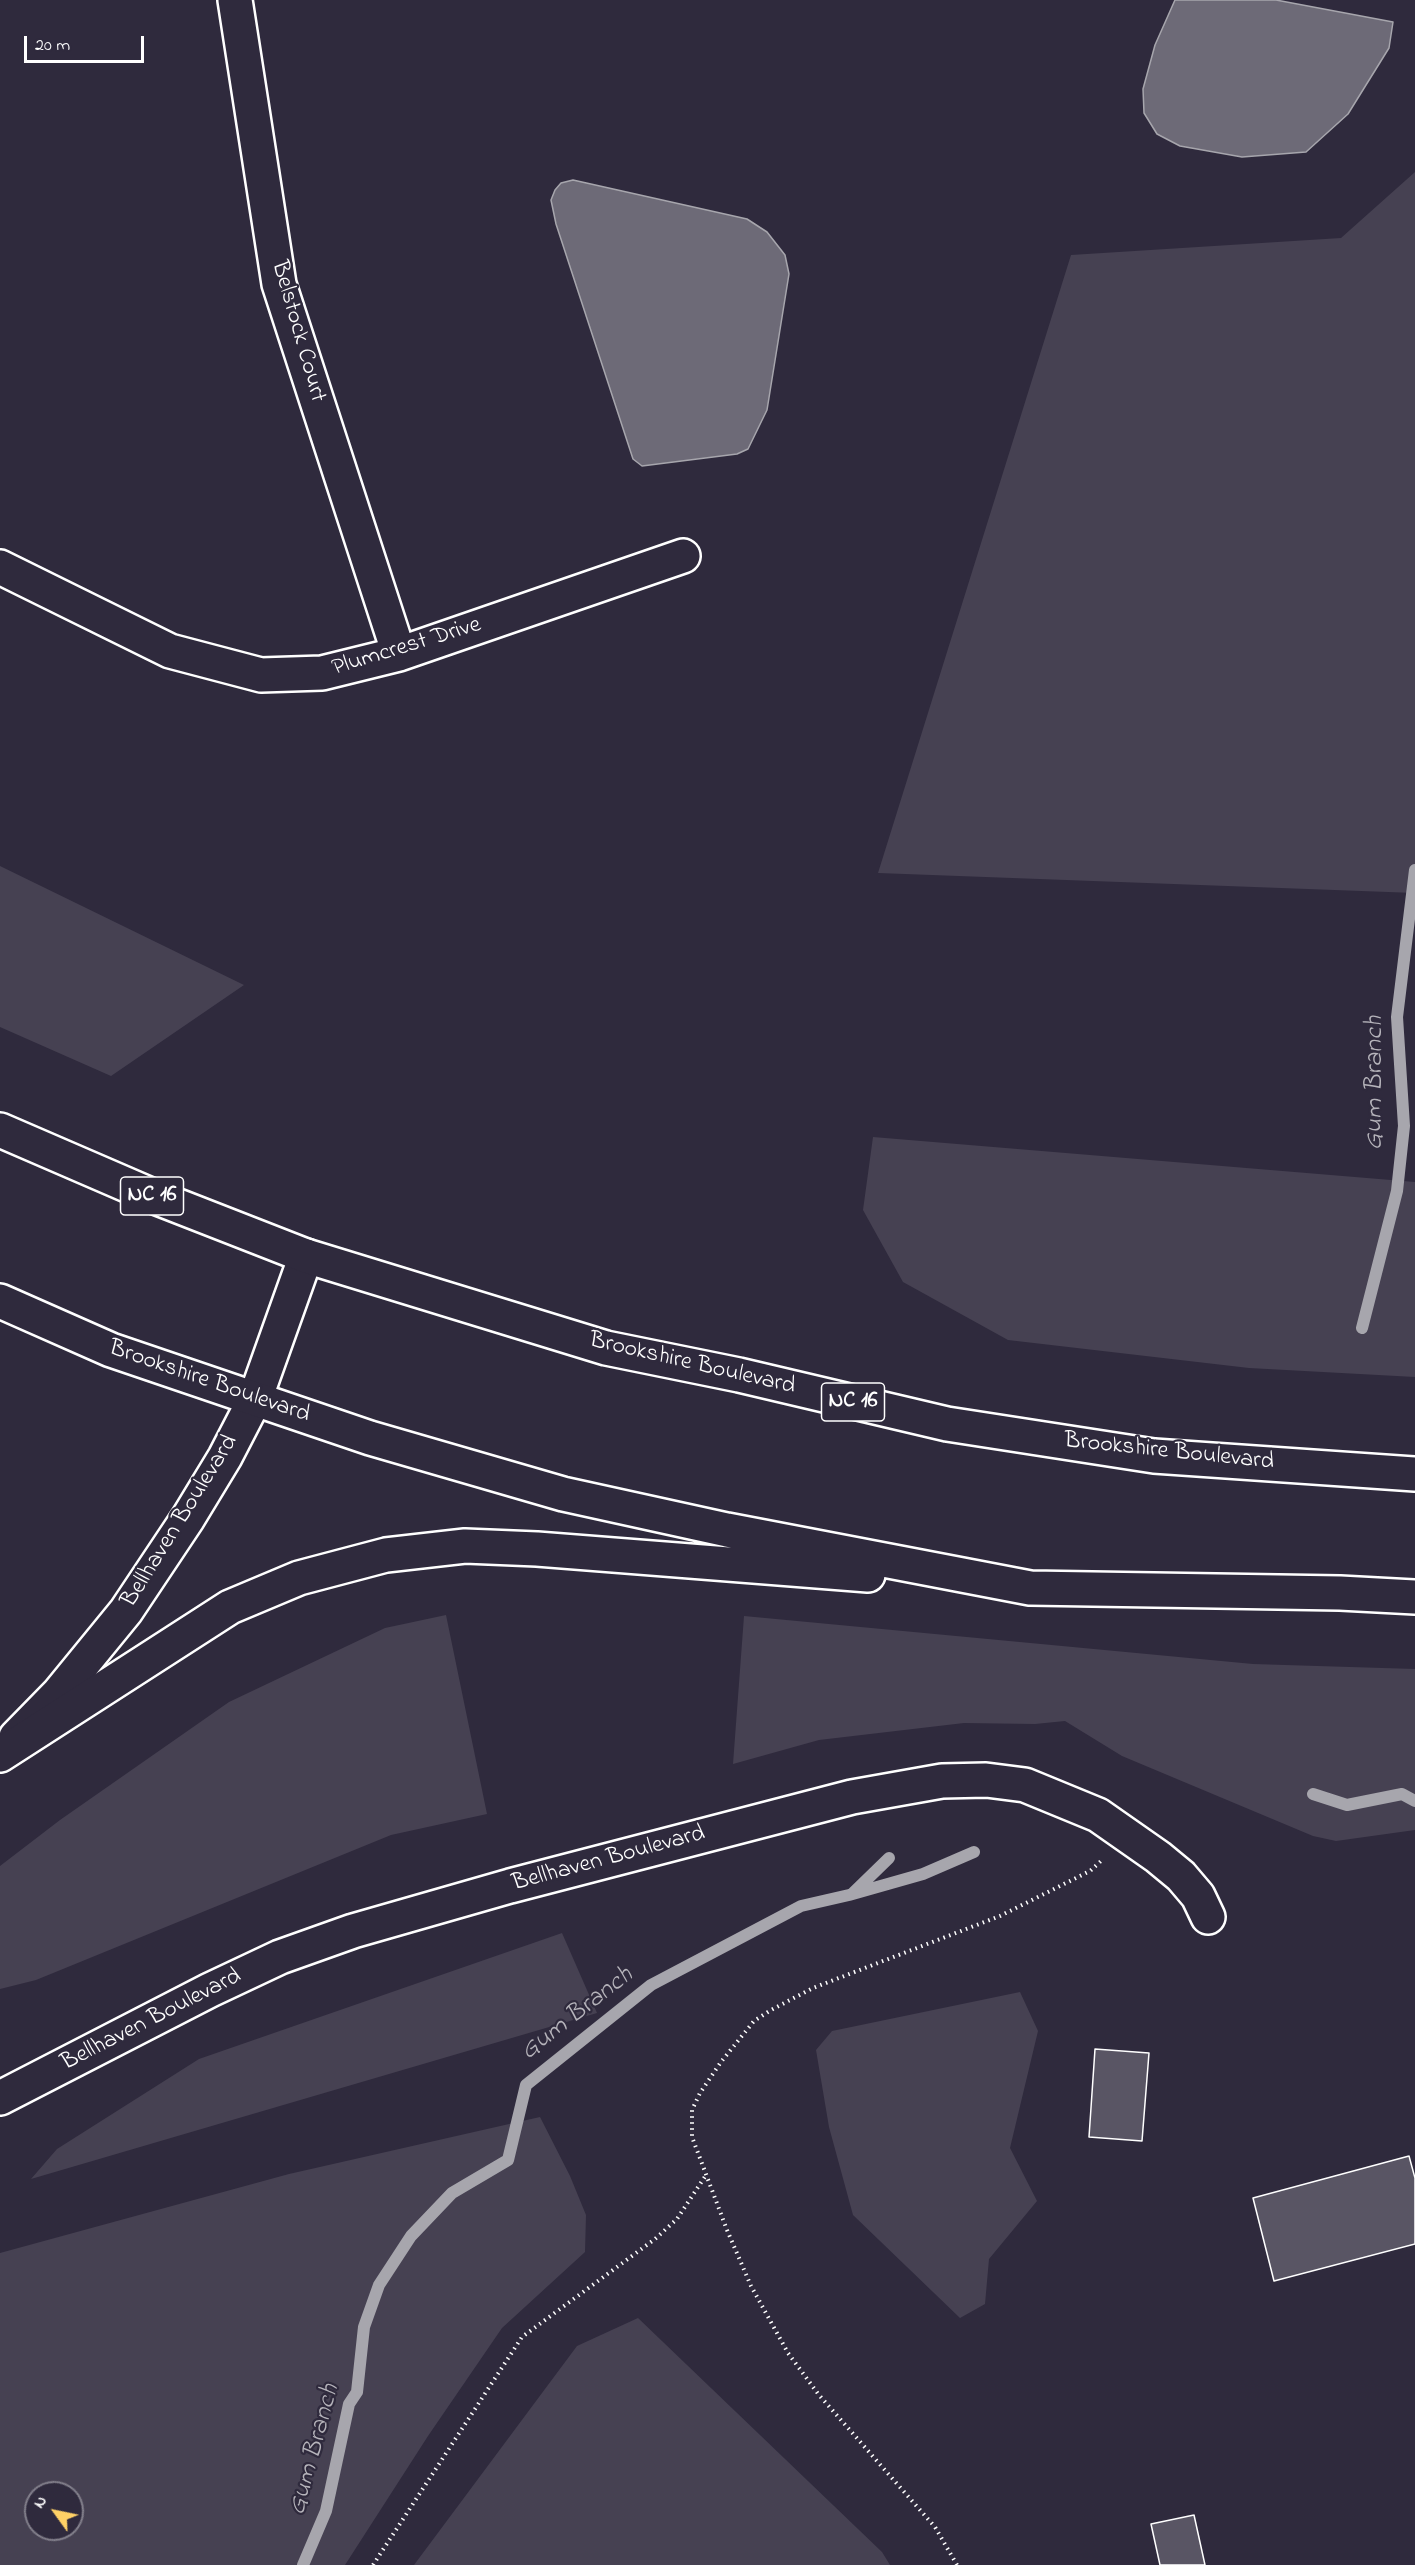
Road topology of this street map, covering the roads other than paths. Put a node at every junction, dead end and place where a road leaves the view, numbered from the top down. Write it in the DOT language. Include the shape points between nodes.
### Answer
graph roads {
  1 [pos="234,0"];
  2 [pos="683,556"];
  3 [pos="0,567"];
  4 [pos="399,654"];
  5 [pos="0,1130"];
  6 [pos="306,1256"];
  7 [pos="0,1301"];
  8 [pos="255,1399"];
  9 [pos="1415,1474"];
  10 [pos="1030,1588"];
  11 [pos="1415,1597"];
  12 [pos="0,1754"];
  13 [pos="1208,1917"];
  14 [pos="0,2098"];
  1 -- 4 [label="main road, Belstock Court" via="279,284"];
  2 -- 4 [label="main road, Plumcrest Drive"];
  3 -- 4 [label="main road, Plumcrest Drive" via="170,651 261,675 322,674"];
  5 -- 6 [label="main road, Brookshire Boulevard / NC 16"];
  6 -- 8 [label="main road, Bellhaven Boulevard"];
  6 -- 9 [label="main road, Brookshire Boulevard / NC 16" via="606,1348 947,1424 1154,1456"];
  7 -- 8 [label="main road, Brookshire Boulevard" via="111,1350"];
  8 -- 10 [label="main road, Brookshire Boulevard" via="370,1438 563,1494"];
  8 -- 12 [label="main road, Bellhaven Boulevard" via="188,1518 126,1611 59,1693"];
  10 -- 11 [label="main road, Brookshire Boulevard"];
  10 -- 12 [label="main road" via="537,1549 465,1546 386,1555 299,1578 230,1607"];
  13 -- 14 [label="main road, Bellhaven Boulevard" via="1198,1896 1181,1876 1098,1815 1024,1785 986,1780 942,1781 852,1797 510,1886 343,1935 280,1957 210,1990"];
}
